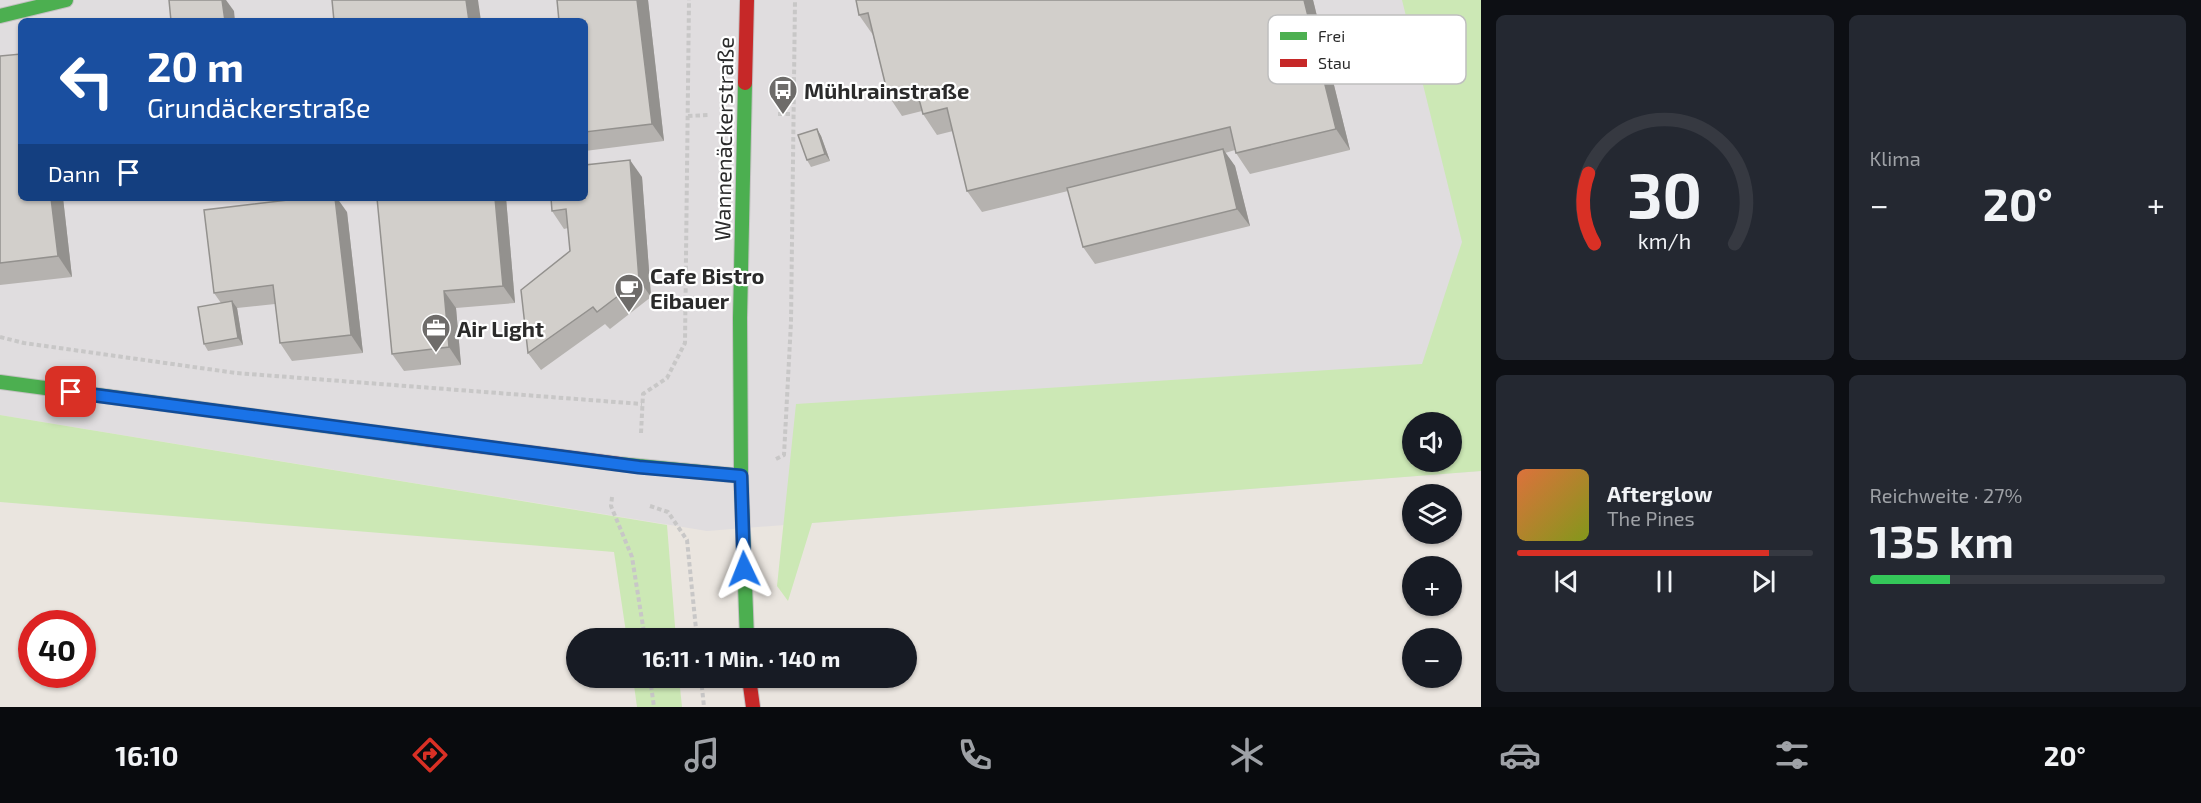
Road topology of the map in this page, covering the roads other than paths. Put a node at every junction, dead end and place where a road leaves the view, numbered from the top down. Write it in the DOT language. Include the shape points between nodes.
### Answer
graph roads {
  1 [pos="66,0"];
  2 [pos="747,0"];
  3 [pos="0,16"];
  4 [pos="0,382"];
  5 [pos="741,476"];
  6 [pos="747,628"];
  7 [pos="750,688"];
  8 [pos="753,707"];
  1 -- 3 [label="street"];
  2 -- 5 [label="street, Wannenäckerstraße"];
  4 -- 5 [label="street" via="613,464"];
  5 -- 6 [label="street, Wannenäckerstraße"];
  7 -- 8 [label="street"];
}
